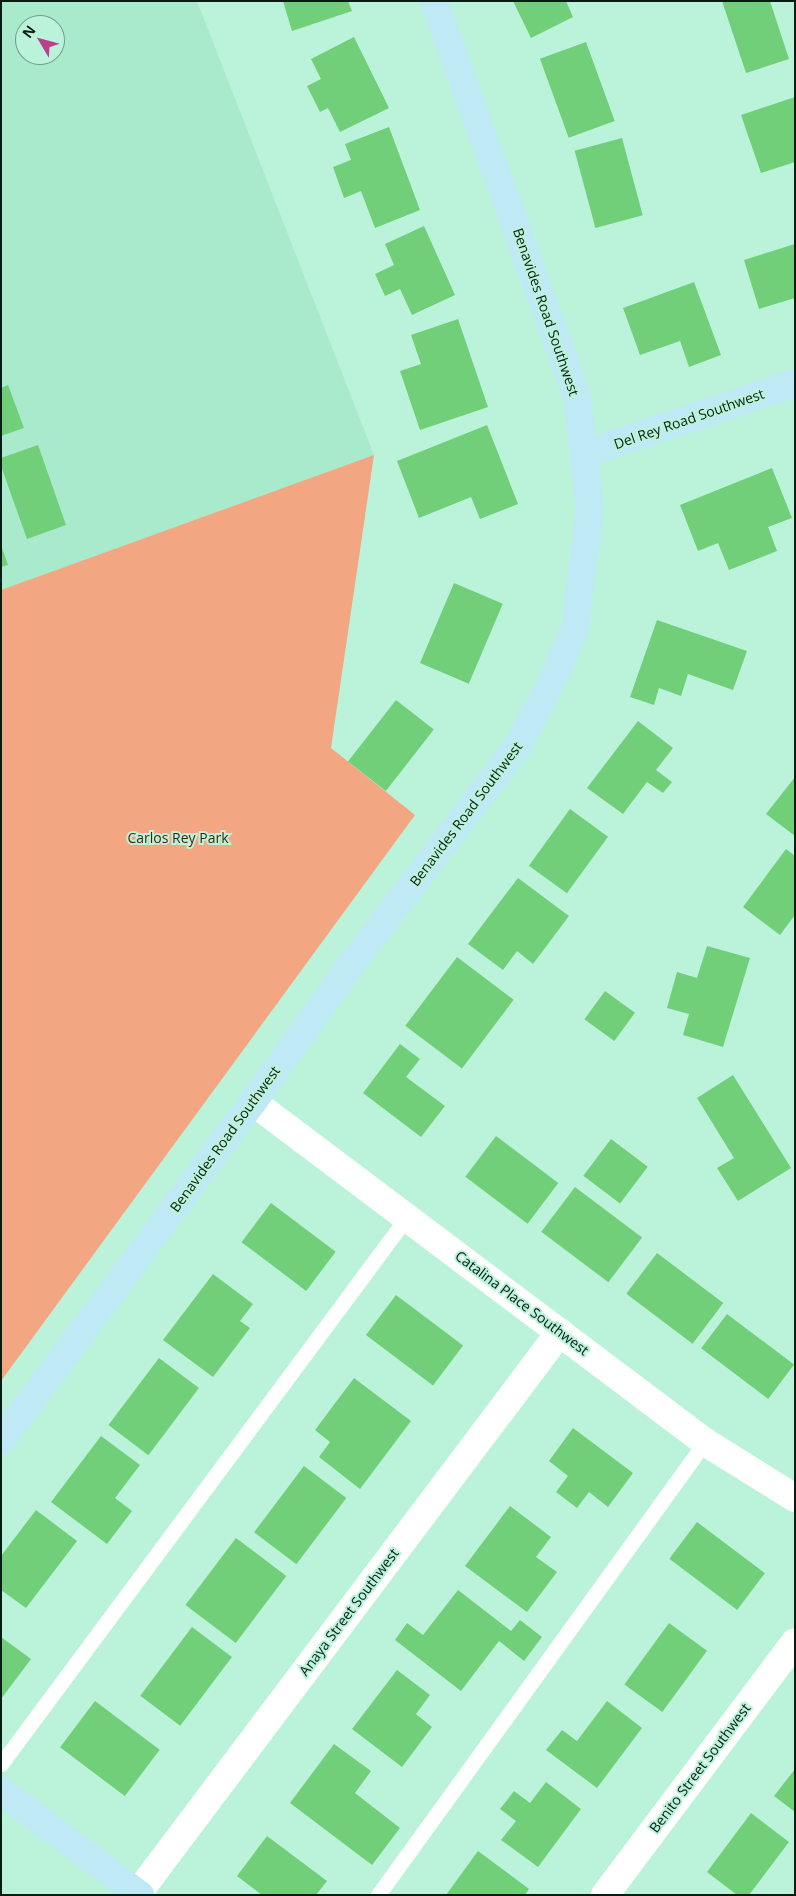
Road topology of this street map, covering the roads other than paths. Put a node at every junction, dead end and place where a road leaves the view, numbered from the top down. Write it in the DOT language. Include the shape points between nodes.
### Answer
graph roads {
  1 [pos="434,1"];
  2 [pos="795,383"];
  3 [pos="584,454"];
  4 [pos="253,1102"];
  5 [pos="407,1217"];
  6 [pos="560,1332"];
  7 [pos="1,1441"];
  8 [pos="705,1442"];
  9 [pos="795,1498"];
  10 [pos="795,1642"];
  11 [pos="1,1764"];
  12 [pos="1,1791"];
  13 [pos="139,1894"];
  14 [pos="378,1895"];
  15 [pos="605,1895"];
  1 -- 3 [label="street, Benavides Road Southwest" via="577,396"];
  2 -- 3 [label="street, Del Rey Road Southwest"];
  3 -- 4 [label="street, Benavides Road Southwest" via="590,509 583,573 575,628 555,675 519,744 344,974"];
  4 -- 5 [label="street, Catalina Place Southwest"];
  4 -- 7 [label="street, Benavides Road Southwest"];
  5 -- 6 [label="street, Catalina Place Southwest"];
  5 -- 11 [label="lane"];
  6 -- 8 [label="street, Catalina Place Southwest"];
  6 -- 13 [label="street, Anaya Street Southwest"];
  8 -- 9 [label="street, Catalina Place Southwest"];
  8 -- 14 [label="lane"];
  10 -- 15 [label="street, Benito Street Southwest"];
  12 -- 13 [label="street"];
}
